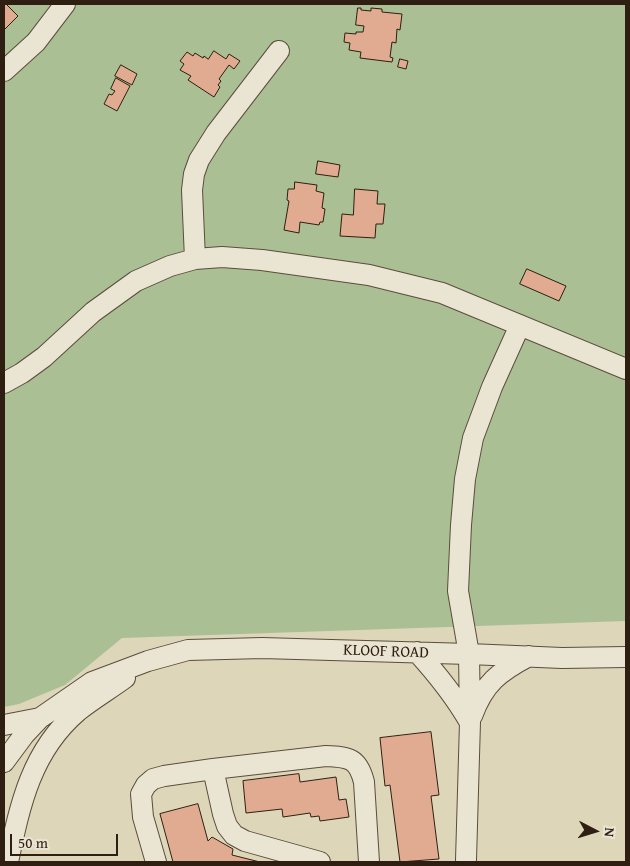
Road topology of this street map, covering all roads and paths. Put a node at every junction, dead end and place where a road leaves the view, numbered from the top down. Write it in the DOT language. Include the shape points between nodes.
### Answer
graph roads {
  1 [pos="65,4"];
  2 [pos="279,50"];
  3 [pos="4,71"];
  4 [pos="195,260"];
  5 [pos="520,325"];
  6 [pos="626,368"];
  7 [pos="4,383"];
  8 [pos="417,652"];
  9 [pos="469,654"];
  10 [pos="529,656"];
  11 [pos="626,657"];
  12 [pos="148,661"];
  13 [pos="40,718"];
  14 [pos="470,722"];
  15 [pos="4,725"];
  16 [pos="4,762"];
  17 [pos="213,769"];
  18 [pos="8,862"];
  19 [pos="156,862"];
  20 [pos="320,862"];
  21 [pos="369,862"];
  22 [pos="467,862"];
  1 -- 3 [label="street" via="36,42"];
  2 -- 4 [label="street" via="199,160 192,190"];
  4 -- 5 [label="street" via="238,258 369,275 442,293"];
  4 -- 7 [label="street" via="170,266 136,281 93,312 44,357"];
  5 -- 6 [label="street"];
  5 -- 9 [label="street" via="473,438 465,478 458,591"];
  8 -- 9 [label="street, KLOOF ROAD"];
  8 -- 12 [label="street, KLOOF ROAD" via="262,648 188,650"];
  8 -- 14 [label="street" via="452,693"];
  9 -- 10 [label="street, KLOOF ROAD"];
  9 -- 14 [label="street"];
  10 -- 11 [label="street, KLOOF ROAD"];
  10 -- 14 [label="street" via="493,679 479,698"];
  12 -- 13 [label="street, KLOOF ROAD" via="92,682"];
  12 -- 18 [label="street" via="78,712 56,736 27,785"];
  13 -- 15 [label="street"];
  13 -- 16 [label="street"];
  14 -- 22 [label="street"];
  17 -- 19 [label="street" via="164,776 146,785 141,794 143,818"];
  17 -- 20 [label="street" via="223,814 234,835"];
  17 -- 21 [label="street" via="326,756 354,761 364,782"];
}
